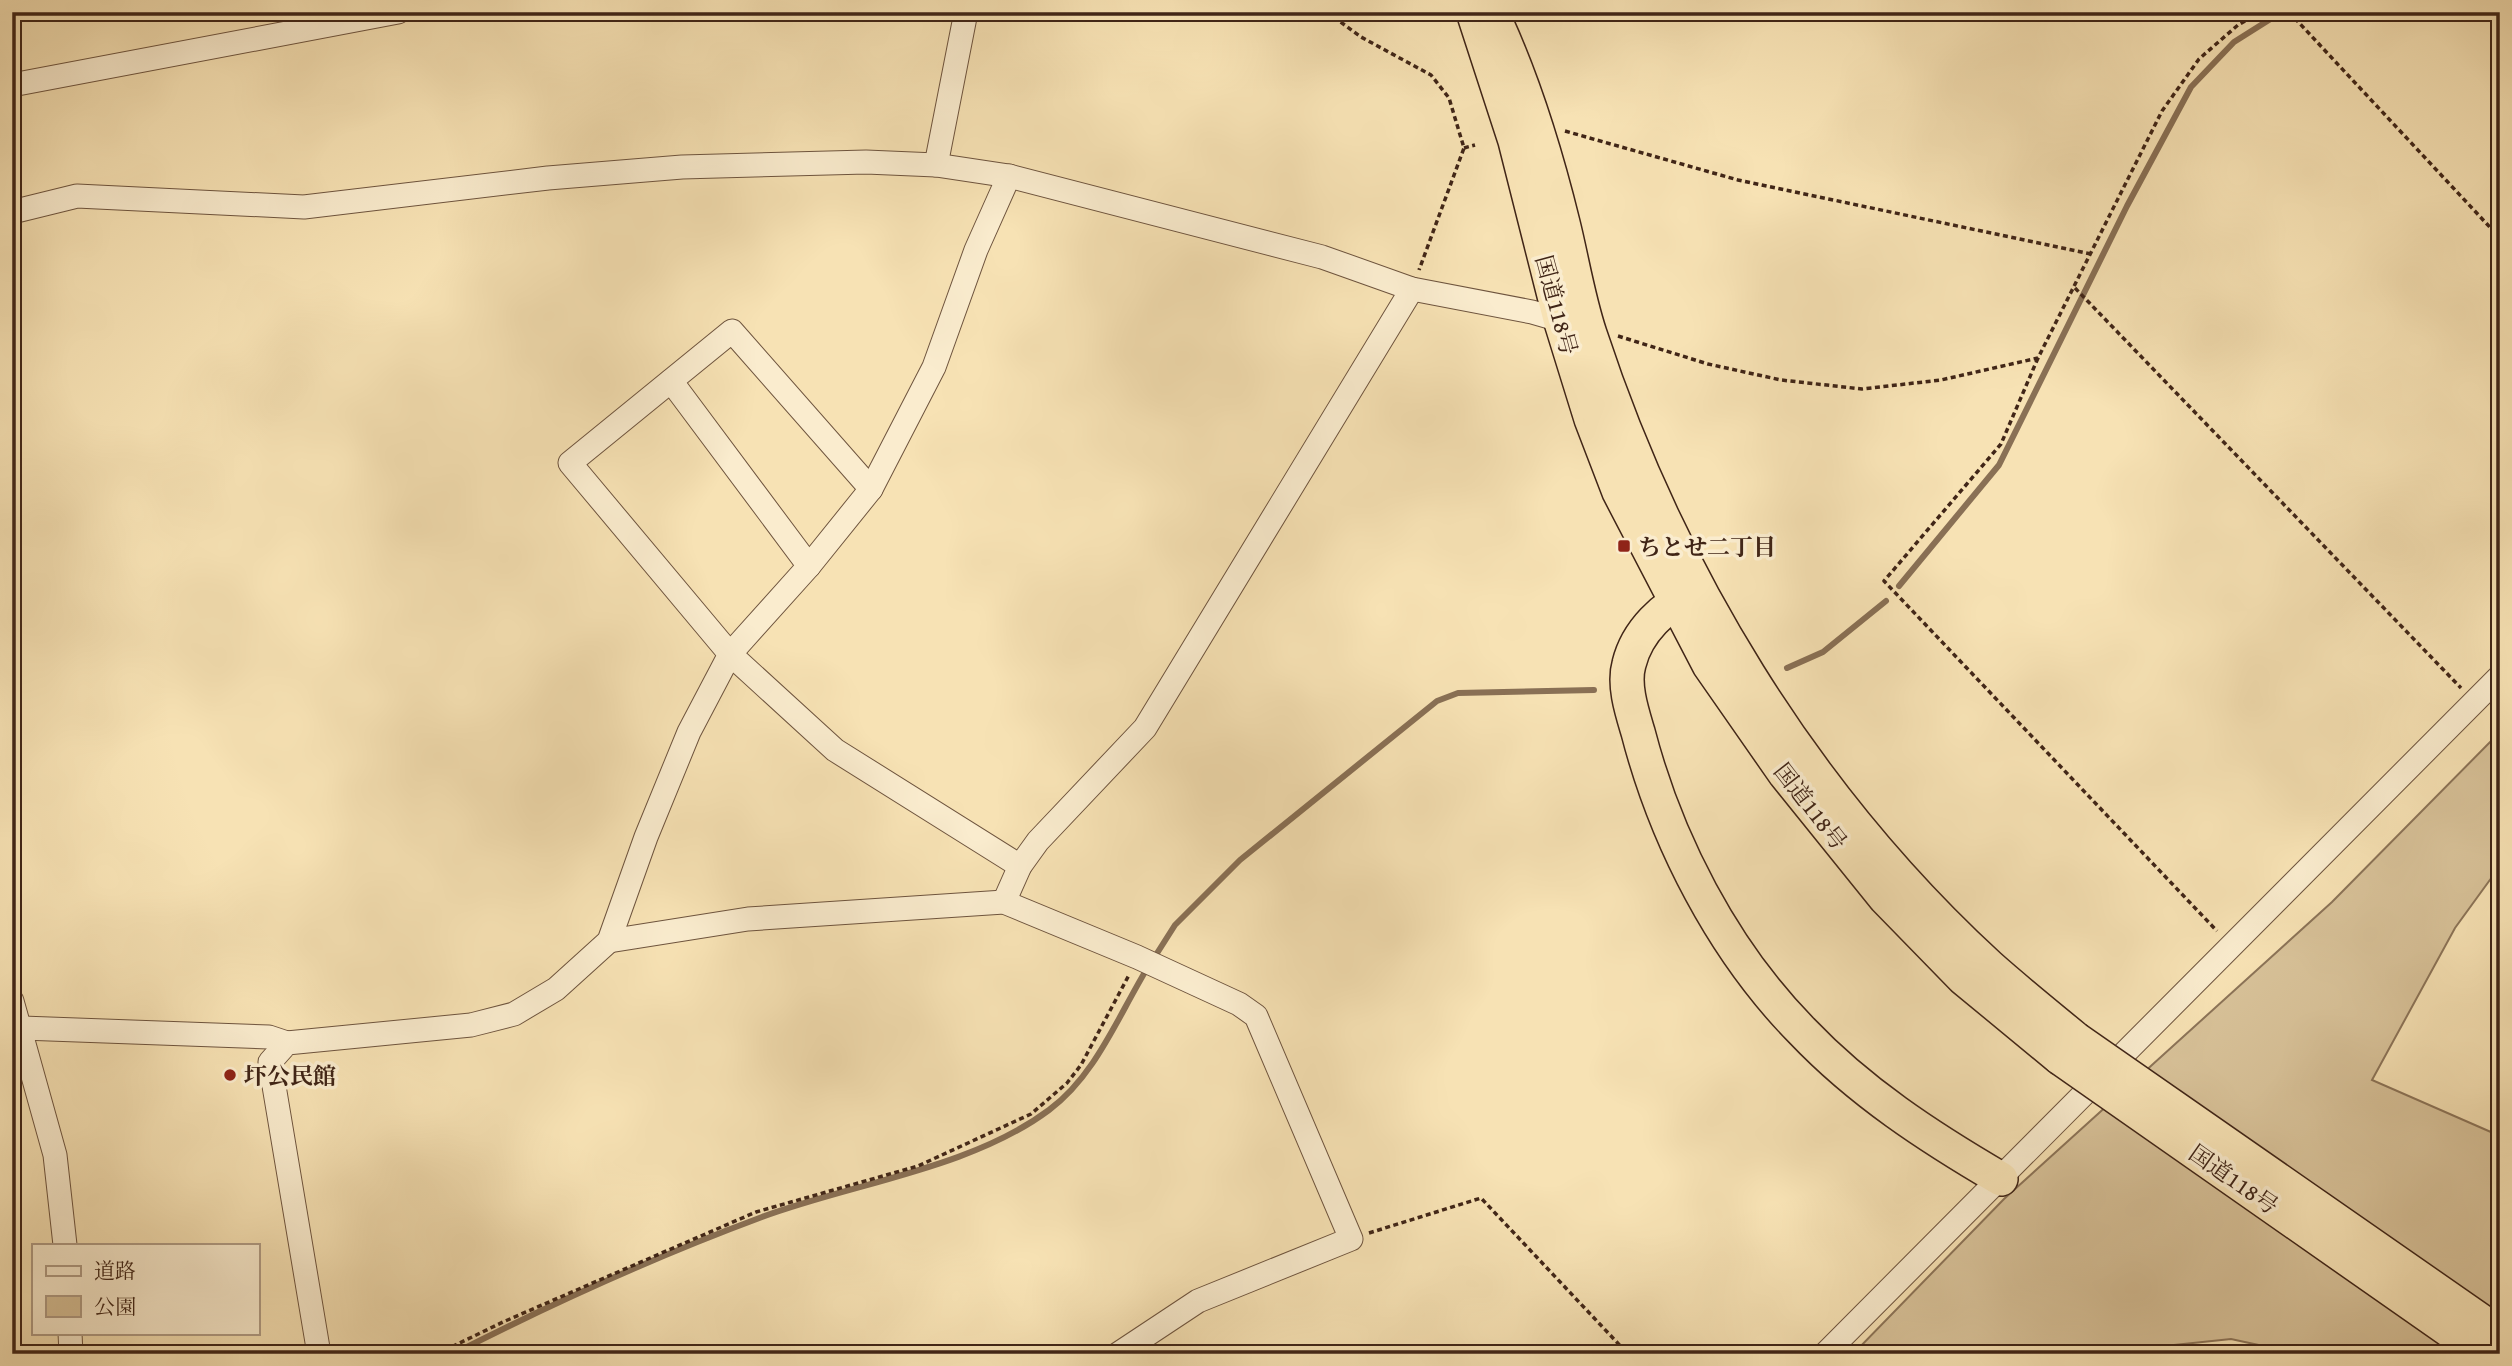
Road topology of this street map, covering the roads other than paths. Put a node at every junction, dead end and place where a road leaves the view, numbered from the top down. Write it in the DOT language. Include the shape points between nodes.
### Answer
graph roads {
  1 [pos="398,12"];
  2 [pos="965,12"];
  3 [pos="1473,12"];
  4 [pos="1492,12"];
  5 [pos="12,85"];
  6 [pos="936,165"];
  7 [pos="1009,176"];
  8 [pos="12,212"];
  9 [pos="1412,289"];
  10 [pos="1574,324"];
  11 [pos="671,381"];
  12 [pos="871,489"];
  13 [pos="809,566"];
  14 [pos="1687,596"];
  15 [pos="730,654"];
  16 [pos="2500,676"];
  17 [pos="1020,866"];
  18 [pos="1004,902"];
  19 [pos="609,941"];
  20 [pos="12,1001"];
  21 [pos="22,1028"];
  22 [pos="287,1043"];
  23 [pos="2068,1048"];
  24 [pos="2001,1179"];
  25 [pos="65,1244"];
  26 [pos="70,1334"];
  27 [pos="2500,1334"];
  28 [pos="71,1354"];
  29 [pos="319,1354"];
  30 [pos="1118,1354"];
  31 [pos="1825,1354"];
  32 [pos="2483,1354"];
  1 -- 5 [label="street"];
  2 -- 6 [label="street"];
  3 -- 10 [label="highway, 国道118号"];
  4 -- 10 [label="highway, 国道118号" via="1537,125"];
  6 -- 7 [label="street"];
  6 -- 8 [label="street" via="866,162 681,167 304,207 77,197"];
  7 -- 9 [label="street" via="1297,250"];
  7 -- 12 [label="street" via="976,250 934,367"];
  9 -- 10 [label="street"];
  9 -- 17 [label="street" via="1145,728 1059,817"];
  10 -- 14 [label="highway, 国道118号" via="1640,470"];
  11 -- 12 [label="street" via="732,331"];
  11 -- 13 [label="street"];
  11 -- 15 [label="street" via="570,463"];
  12 -- 13 [label="street"];
  13 -- 15 [label="street"];
  14 -- 23 [label="highway, 国道118号" via="1709,665 1827,829 1885,898 1963,978"];
  14 -- 24 [label="highway" via="1659,613 1628,665 1632,708 1654,788 1729,939 1758,984 1845,1071 1924,1134"];
  15 -- 17 [label="street" via="835,750"];
  15 -- 19 [label="street" via="689,732"];
  16 -- 24 [label="street"];
  17 -- 18 [label="street"];
  18 -- 19 [label="street" via="748,919"];
  18 -- 30 [label="street" via="1145,961 1240,1004 1256,1016 1351,1239 1198,1301"];
  19 -- 22 [label="street" via="556,989 514,1014 471,1025"];
  20 -- 21 [label="street"];
  21 -- 22 [label="street" via="269,1037"];
  21 -- 25 [label="street" via="55,1155"];
  22 -- 29 [label="street" via="270,1062 271,1079"];
  23 -- 27 [label="highway, 国道118号, bridge"];
  23 -- 32 [label="highway, 国道118号, bridge"];
  24 -- 31 [label="street"];
  26 -- 28 [label="street"];
}
